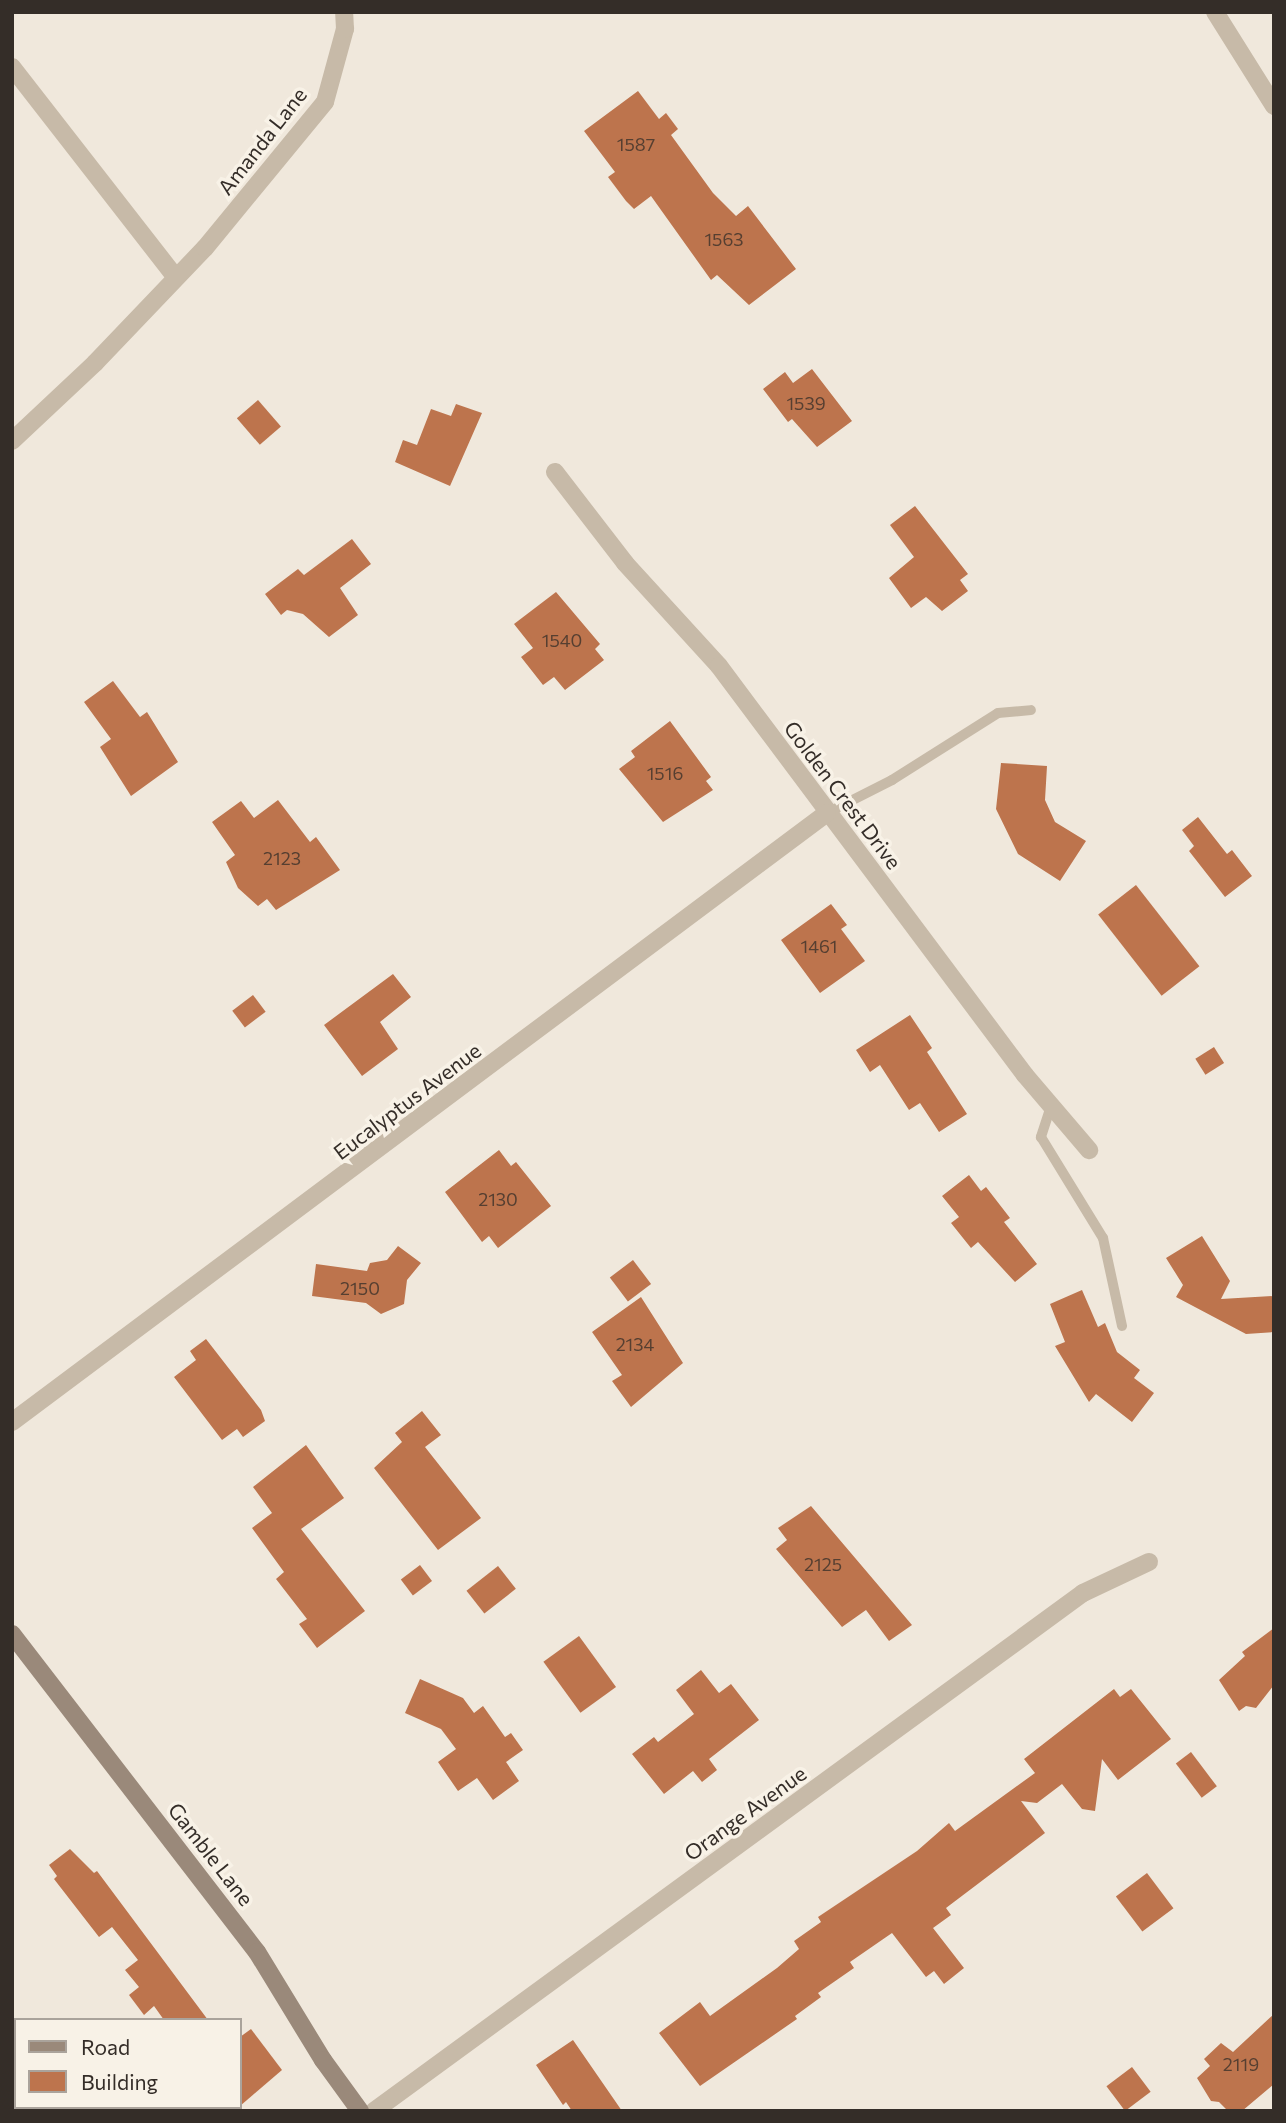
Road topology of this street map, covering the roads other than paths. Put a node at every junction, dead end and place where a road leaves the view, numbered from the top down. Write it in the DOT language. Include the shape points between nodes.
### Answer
graph roads {
  1 [pos="344,12"];
  2 [pos="1215,12"];
  3 [pos="12,67"];
  4 [pos="1274,106"];
  5 [pos="176,278"];
  6 [pos="12,441"];
  7 [pos="555,472"];
  8 [pos="1031,710"];
  9 [pos="827,813"];
  10 [pos="1051,1105"];
  11 [pos="1089,1150"];
  12 [pos="1122,1326"];
  13 [pos="12,1422"];
  14 [pos="1149,1562"];
  15 [pos="12,1634"];
  16 [pos="360,2111"];
  17 [pos="374,2111"];
  1 -- 5 [label="street, Amanda Lane" via="345,29 325,102"];
  2 -- 4 [label="street"];
  3 -- 5 [label="street"];
  5 -- 6 [label="street, Amanda Lane"];
  7 -- 9 [label="street, Golden Crest Drive" via="625,563 719,666"];
  8 -- 9 [label="lane" via="998,712 892,780"];
  9 -- 10 [label="street, Golden Crest Drive"];
  9 -- 13 [label="street, Eucalyptus Avenue"];
  10 -- 11 [label="street, Golden Crest Drive"];
  10 -- 12 [label="lane" via="1041,1137 1103,1238"];
  14 -- 17 [label="street, Orange Avenue" via="1083,1593"];
  15 -- 16 [label="street, Gamble Lane" via="257,1952"];
}
